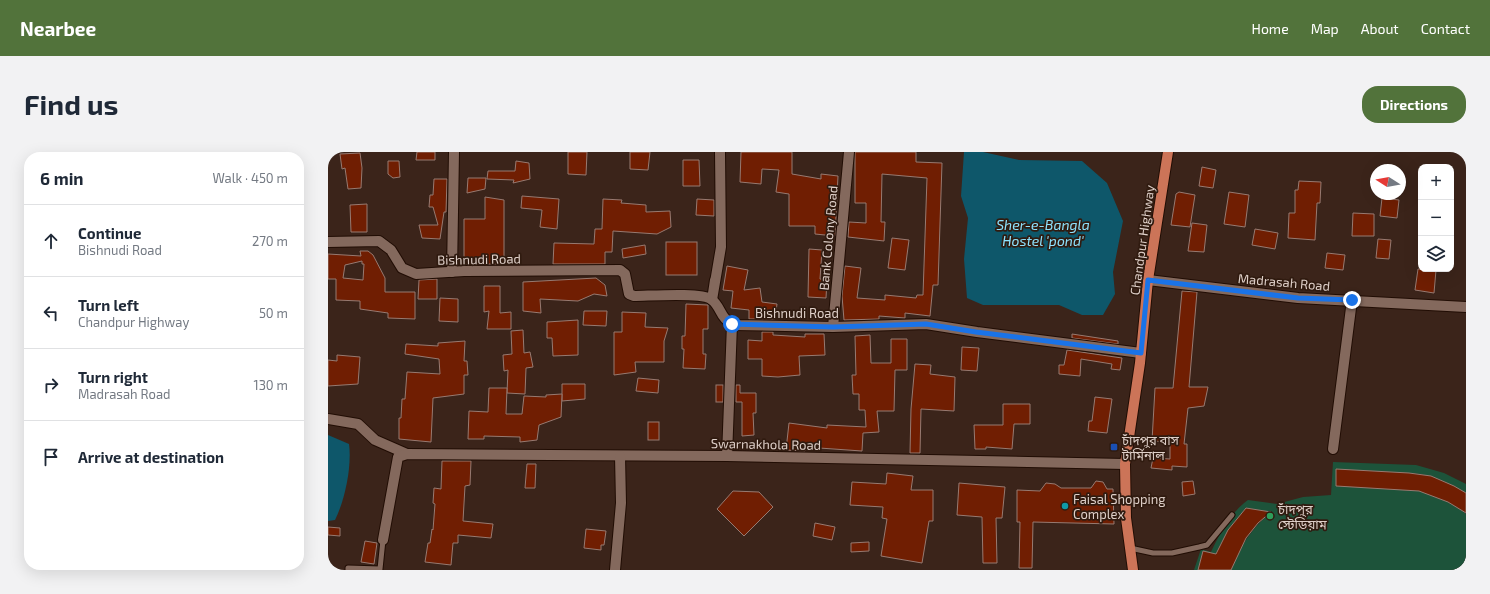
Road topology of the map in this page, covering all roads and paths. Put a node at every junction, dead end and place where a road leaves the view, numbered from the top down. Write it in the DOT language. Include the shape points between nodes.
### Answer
graph roads {
  1 [pos="454,152"];
  2 [pos="720,152"];
  3 [pos="849,152"];
  4 [pos="1168,152"];
  5 [pos="328,242"];
  6 [pos="452,272"];
  7 [pos="715,280"];
  8 [pos="1148,280"];
  9 [pos="712,300"];
  10 [pos="1352,300"];
  11 [pos="1466,307"];
  12 [pos="732,324"];
  13 [pos="833,327"];
  14 [pos="1141,353"];
  15 [pos="328,420"];
  16 [pos="1333,449"];
  17 [pos="407,454"];
  18 [pos="620,456"];
  19 [pos="727,456"];
  20 [pos="1124,464"];
  21 [pos="1232,515"];
  22 [pos="383,540"];
  23 [pos="1129,548"];
  24 [pos="348,570"];
  25 [pos="615,570"];
  26 [pos="1133,570"];
  1 -- 6 [label="street"];
  2 -- 9 [label="street" via="721,247"];
  3 -- 13 [label="street, Bank Colony Road"];
  4 -- 8 [label="main road, Chandpur Highway"];
  5 -- 6 [label="street, Bishnudi Road" via="379,241 387,246 407,272"];
  6 -- 9 [label="street, Bishnudi Road" via="620,270 625,274 629,294 634,296 703,296"];
  7 -- 9 [label="street"];
  8 -- 10 [label="street, Madrasah Road" via="1298,298"];
  8 -- 14 [label="main road, Chandpur Highway"];
  9 -- 12 [label="street" via="721,316"];
  10 -- 11 [label="street, Madrasah Road"];
  10 -- 16 [label="street"];
  12 -- 13 [label="street, Bishnudi Road"];
  12 -- 19 [label="street"];
  13 -- 14 [label="street, Bishnudi Road" via="926,324"];
  14 -- 20 [label="main road, Chandpur Highway"];
  15 -- 17 [label="street" via="358,424 376,440"];
  17 -- 18 [label="street, Swarnakhola Road"];
  17 -- 22 [label="street" via="398,457"];
  18 -- 19 [label="street, Swarnakhola Road"];
  18 -- 25 [label="street" via="621,503"];
  19 -- 20 [label="street, Swarnakhola Road"];
  20 -- 23 [label="main road, Chandpur Highway"];
  21 -- 23 [label="lane" via="1207,545 1172,553 1153,553"];
  22 -- 24 [label="lane" via="380,569"];
  23 -- 26 [label="main road, Chandpur Highway"];
}
